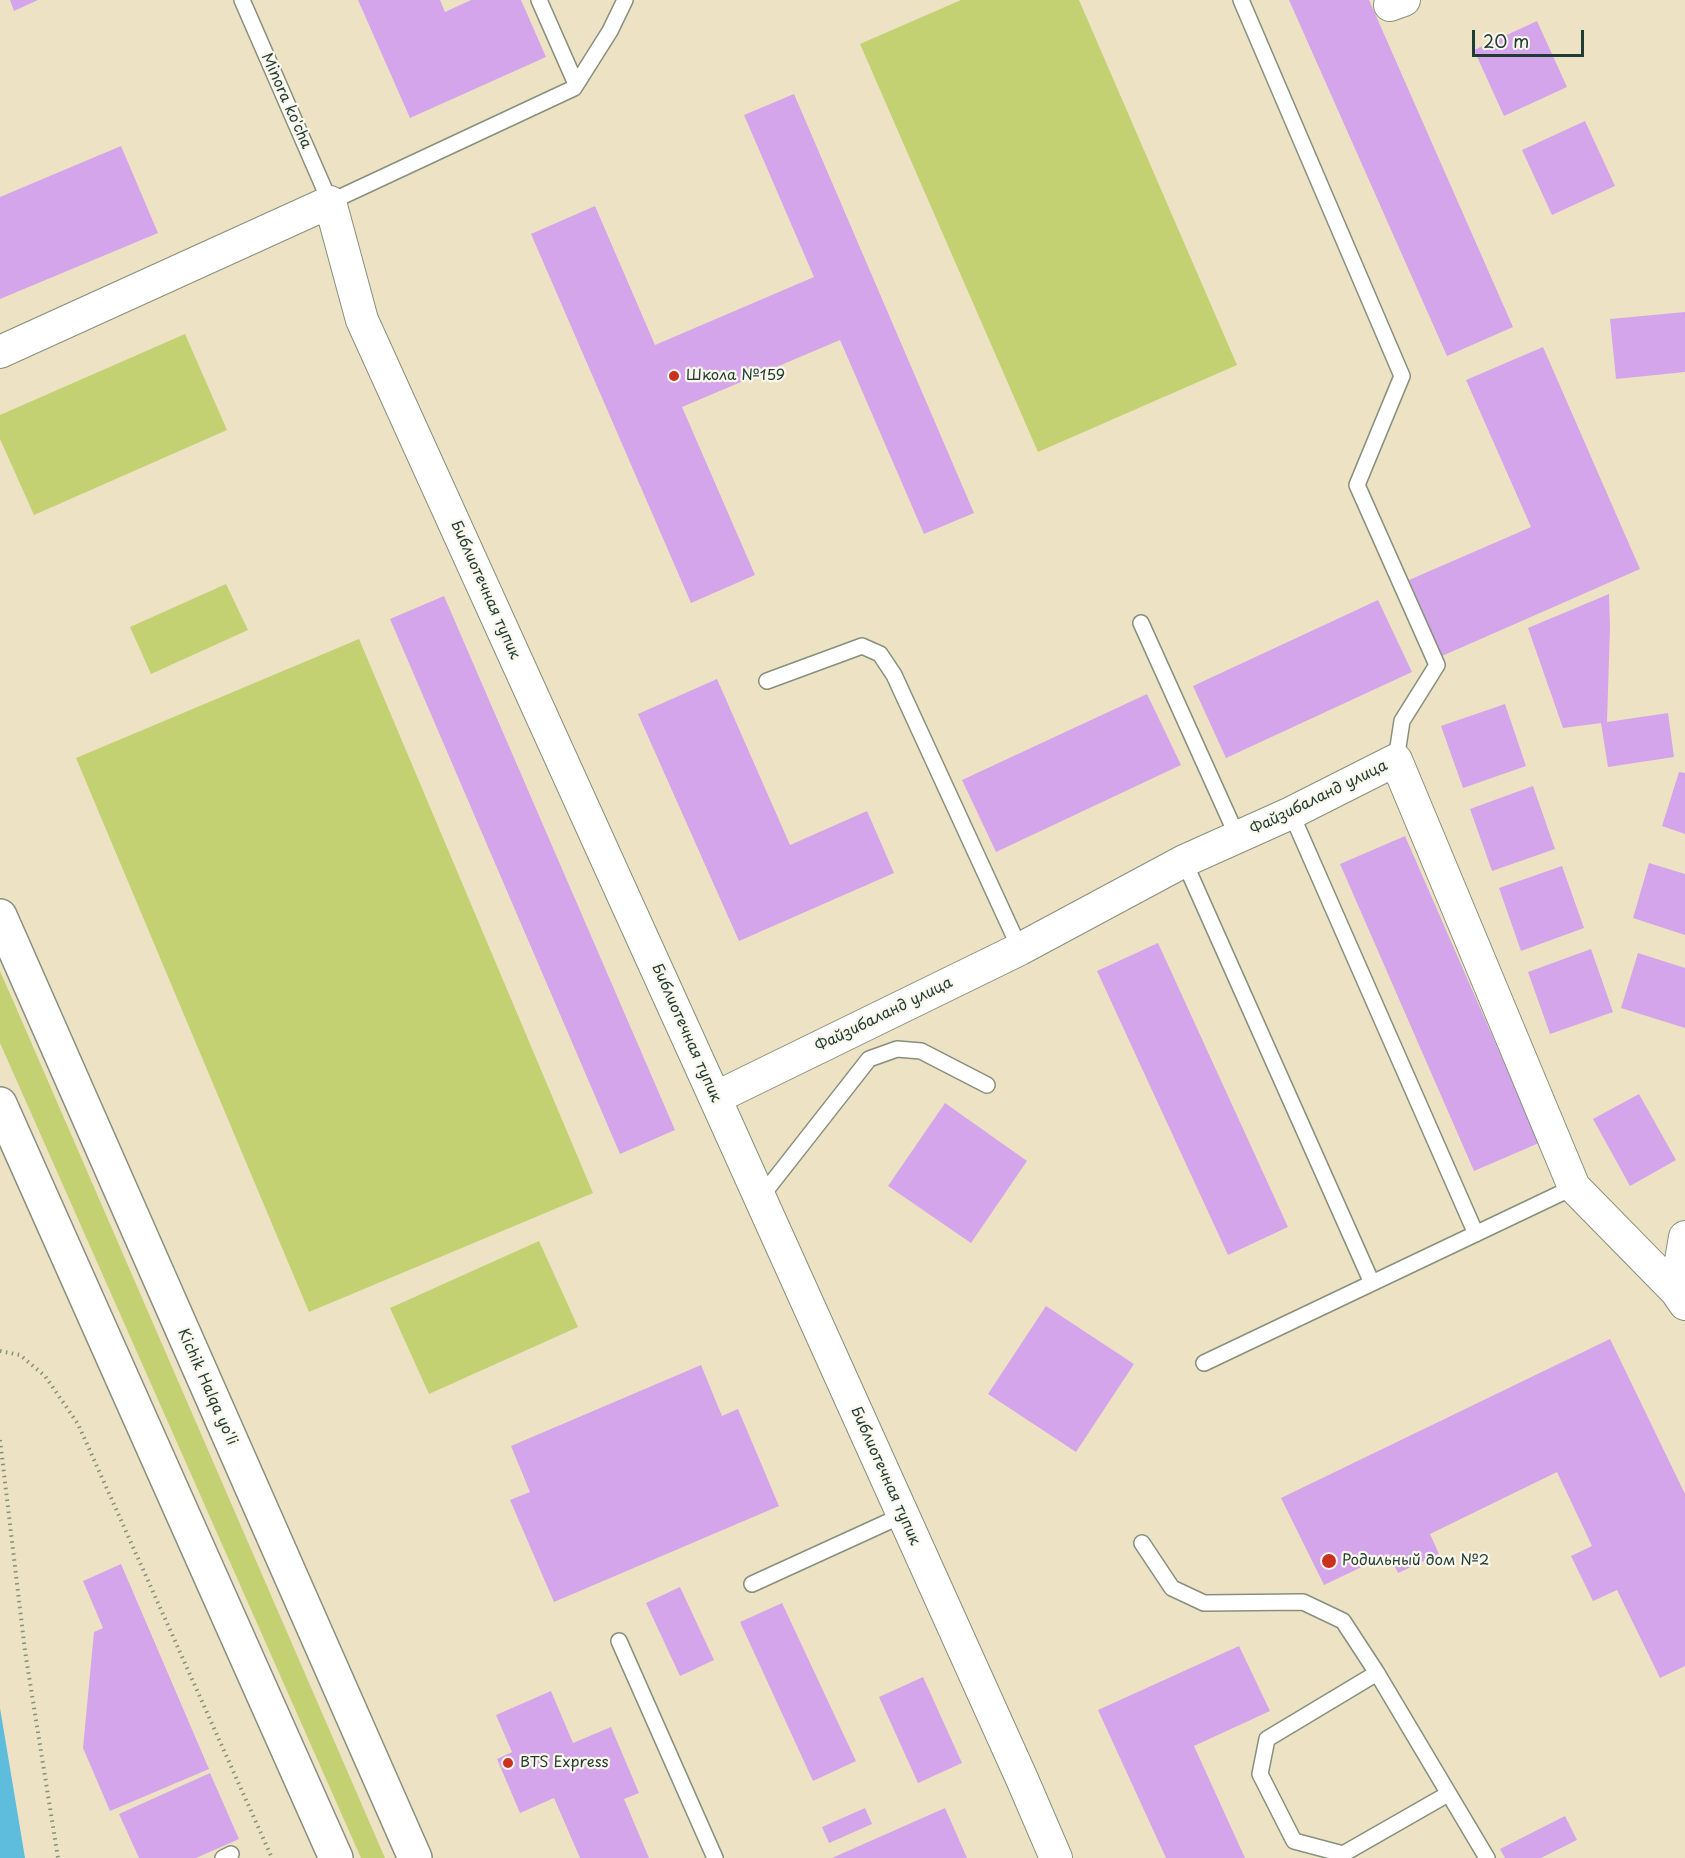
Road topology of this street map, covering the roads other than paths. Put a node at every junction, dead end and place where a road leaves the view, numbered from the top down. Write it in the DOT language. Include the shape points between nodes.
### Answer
graph roads {
  1 [pos="242,0"];
  2 [pos="539,0"];
  3 [pos="625,0"];
  4 [pos="1241,0"];
  5 [pos="576,84"];
  6 [pos="330,202"];
  7 [pos="0,352"];
  8 [pos="1141,623"];
  9 [pos="767,681"];
  10 [pos="1396,760"];
  11 [pos="1291,813"];
  12 [pos="1238,838"];
  13 [pos="1184,861"];
  14 [pos="0,916"];
  15 [pos="1020,949"];
  16 [pos="987,1085"];
  17 [pos="715,1098"];
  18 [pos="0,1104"];
  19 [pos="1575,1187"];
  20 [pos="760,1198"];
  21 [pos="1476,1234"];
  22 [pos="1685,1237"];
  23 [pos="1372,1283"];
  24 [pos="1681,1297"];
  25 [pos="1204,1363"];
  26 [pos="903,1515"];
  27 [pos="1142,1543"];
  28 [pos="752,1584"];
  29 [pos="619,1641"];
  30 [pos="1377,1673"];
  31 [pos="1448,1794"];
  32 [pos="336,1858"];
  33 [pos="414,1858"];
  34 [pos="715,1858"];
  35 [pos="1056,1858"];
  36 [pos="1487,1858"];
  1 -- 6 [label="lane, Minora ko'cha"];
  2 -- 5 [label="lane"];
  3 -- 5 [label="lane"];
  4 -- 10 [label="lane" via="1402,376 1357,485 1437,665 1402,722"];
  5 -- 6 [label="lane"];
  6 -- 7 [label="street"];
  6 -- 17 [label="street, Библиотечная тупик" via="362,320"];
  8 -- 12 [label="lane"];
  9 -- 15 [label="lane" via="862,646 880,654 894,675"];
  10 -- 11 [label="street, Файзибаланд улица"];
  10 -- 19 [label="street, Файзибаланд улица"];
  11 -- 12 [label="street, Файзибаланд улица"];
  11 -- 21 [label="lane"];
  12 -- 13 [label="street, Файзибаланд улица"];
  13 -- 15 [label="street, Файзибаланд улица"];
  13 -- 23 [label="lane"];
  14 -- 33 [label="highway, Kichik Halqa yo'li"];
  15 -- 17 [label="street, Файзибаланд улица"];
  16 -- 20 [label="lane" via="921,1051 897,1049 870,1059"];
  17 -- 20 [label="street, Библиотечная тупик"];
  18 -- 32 [label="highway"];
  19 -- 21 [label="lane"];
  19 -- 24 [label="street, Файзибаланд улица"];
  20 -- 26 [label="street, Библиотечная тупик"];
  21 -- 23 [label="lane"];
  22 -- 24 [label="street"];
  23 -- 25 [label="lane"];
  26 -- 28 [label="lane"];
  26 -- 35 [label="street, Библиотечная тупик"];
  27 -- 30 [label="lane" via="1172,1588 1203,1603 1303,1602 1343,1621"];
  29 -- 34 [label="lane"];
  30 -- 31 [label="lane"];
  30 -- 31 [label="lane" via="1267,1739 1260,1774 1294,1841 1343,1854"];
  31 -- 36 [label="lane"];
}
